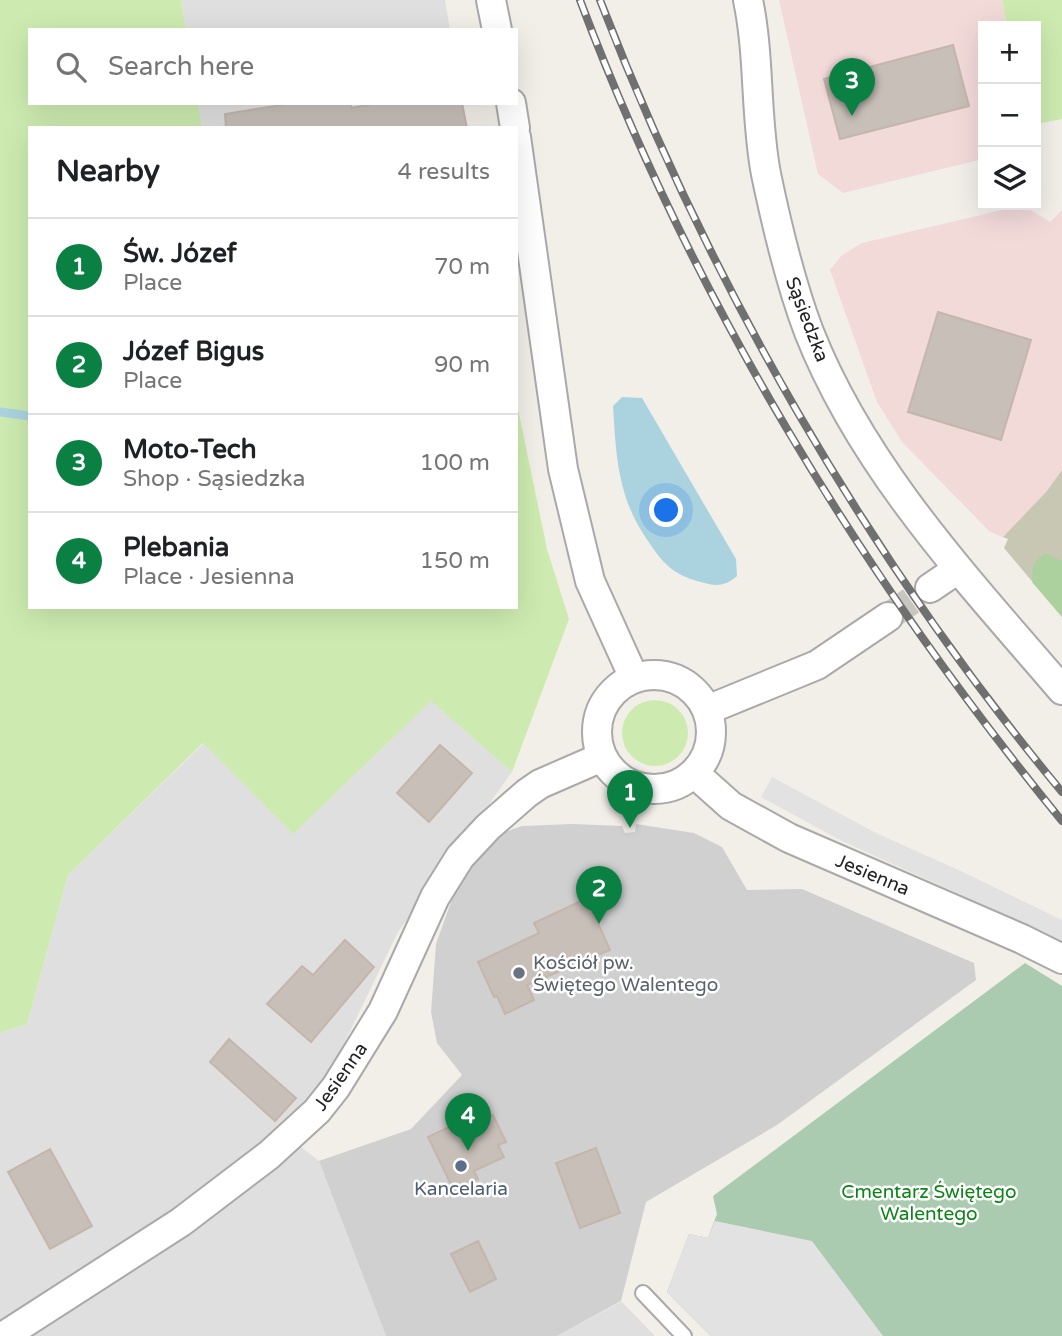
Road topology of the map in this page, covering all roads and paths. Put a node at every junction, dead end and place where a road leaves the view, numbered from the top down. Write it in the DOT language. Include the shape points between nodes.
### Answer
graph roads {
  1 [pos="491,0"];
  2 [pos="748,0"];
  3 [pos="497,28"];
  4 [pos="511,105"];
  5 [pos="515,126"];
  6 [pos="518,151"];
  7 [pos="958,569"];
  8 [pos="930,588"];
  9 [pos="888,617"];
  10 [pos="634,678"];
  11 [pos="1062,690"];
  12 [pos="707,710"];
  13 [pos="602,757"];
  14 [pos="694,773"];
  15 [pos="1062,959"];
  16 [pos="643,1293"];
  17 [pos="4,1336"];
  18 [pos="684,1336"];
  1 -- 3 [label="street"];
  2 -- 7 [label="street, Sąsiedzka" via="765,170 810,333 871,452"];
  4 -- 5 [label="street"];
  6 -- 10 [label="street" via="563,469 590,581"];
  7 -- 8 [label="street"];
  7 -- 11 [label="street"];
  9 -- 12 [label="street" via="817,665"];
  10 -- 12 [label="street" via="669,676 691,690"];
  10 -- 13 [label="street" via="605,702 598,719"];
  12 -- 14 [label="street" via="710,744"];
  13 -- 14 [label="street" via="612,771 644,788 662,789"];
  13 -- 17 [label="street, Jesienna" via="527,793 460,857 435,897 383,1011 317,1111 269,1155 181,1222"];
  14 -- 15 [label="street, Jesienna" via="731,806 789,838"];
  16 -- 18 [label="lane"];
}
